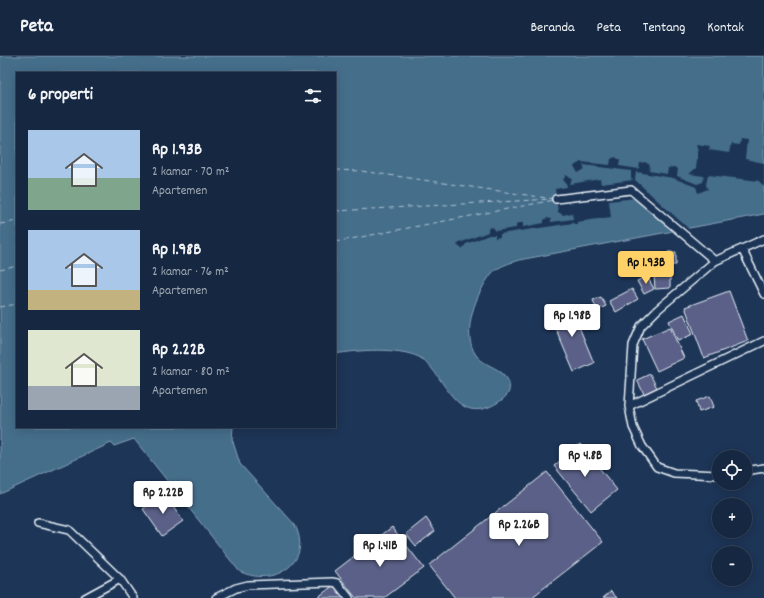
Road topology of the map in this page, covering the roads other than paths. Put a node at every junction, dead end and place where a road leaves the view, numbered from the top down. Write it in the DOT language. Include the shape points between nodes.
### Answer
graph roads {
  1 [pos="556,199"];
  2 [pos="764,239"];
  3 [pos="742,249"];
  4 [pos="715,261"];
  5 [pos="764,294"];
  6 [pos="764,341"];
  7 [pos="629,406"];
  8 [pos="764,468"];
  9 [pos="752,470"];
  10 [pos="712,475"];
  11 [pos="38,523"];
  12 [pos="120,579"];
  13 [pos="85,598"];
  14 [pos="133,598"];
  15 [pos="216,598"];
  16 [pos="349,598"];
  1 -- 4 [label="lane" via="631,190"];
  2 -- 3 [label="lane"];
  3 -- 4 [label="lane"];
  3 -- 5 [label="lane"];
  4 -- 7 [label="lane" via="641,326 633,345"];
  6 -- 7 [label="lane"];
  7 -- 10 [label="lane" via="633,427 642,446 657,467 674,473"];
  8 -- 9 [label="lane"];
  11 -- 12 [label="lane" via="69,530"];
  12 -- 13 [label="lane"];
  12 -- 14 [label="lane"];
  15 -- 16 [label="lane" via="248,585 332,582 337,583"];
}
